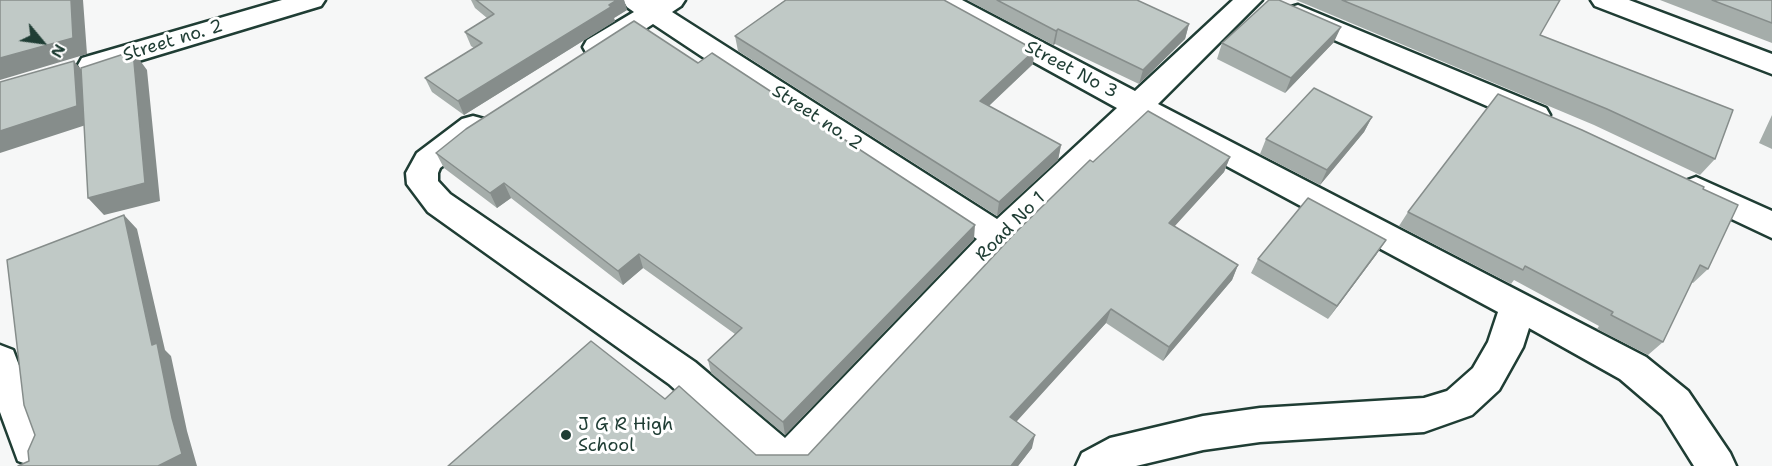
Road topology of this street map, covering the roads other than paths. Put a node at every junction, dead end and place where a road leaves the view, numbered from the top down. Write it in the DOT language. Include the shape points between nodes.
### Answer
graph roads {
  1 [pos="312,0"];
  2 [pos="941,0"];
  3 [pos="1249,0"];
  4 [pos="1266,0"];
  5 [pos="1604,0"];
  6 [pos="653,4"];
  7 [pos="577,60"];
  8 [pos="1772,64"];
  9 [pos="67,73"];
  10 [pos="1138,106"];
  11 [pos="490,116"];
  12 [pos="1560,126"];
  13 [pos="1677,180"];
  14 [pos="1772,225"];
  15 [pos="999,237"];
  16 [pos="1518,305"];
  17 [pos="0,361"];
  18 [pos="9,414"];
  19 [pos="32,448"];
  20 [pos="785,465"];
  21 [pos="1096,466"];
  22 [pos="1716,466"];
  1 -- 9 [label="street, Street no. 2"];
  2 -- 10 [label="street, Street No 3"];
  3 -- 10 [label="street, Road No 1"];
  4 -- 12 [label="street"];
  5 -- 8 [label="street"];
  6 -- 7 [label="street"];
  6 -- 15 [label="street, Street no. 2"];
  10 -- 15 [label="street, Road No 1"];
  10 -- 16 [label="street, Street No 3"];
  11 -- 20 [label="street" via="428,161 422,173 423,184 439,203 682,373"];
  13 -- 14 [label="street"];
  15 -- 20 [label="street, Road No 1"];
  16 -- 21 [label="street" via="1505,347 1486,379 1460,404 1424,415 1270,424 1203,433 1124,451"];
  16 -- 22 [label="street, Street No 3" via="1633,368 1675,404"];
  17 -- 18 [label="street"];
  18 -- 19 [label="street"];
}
